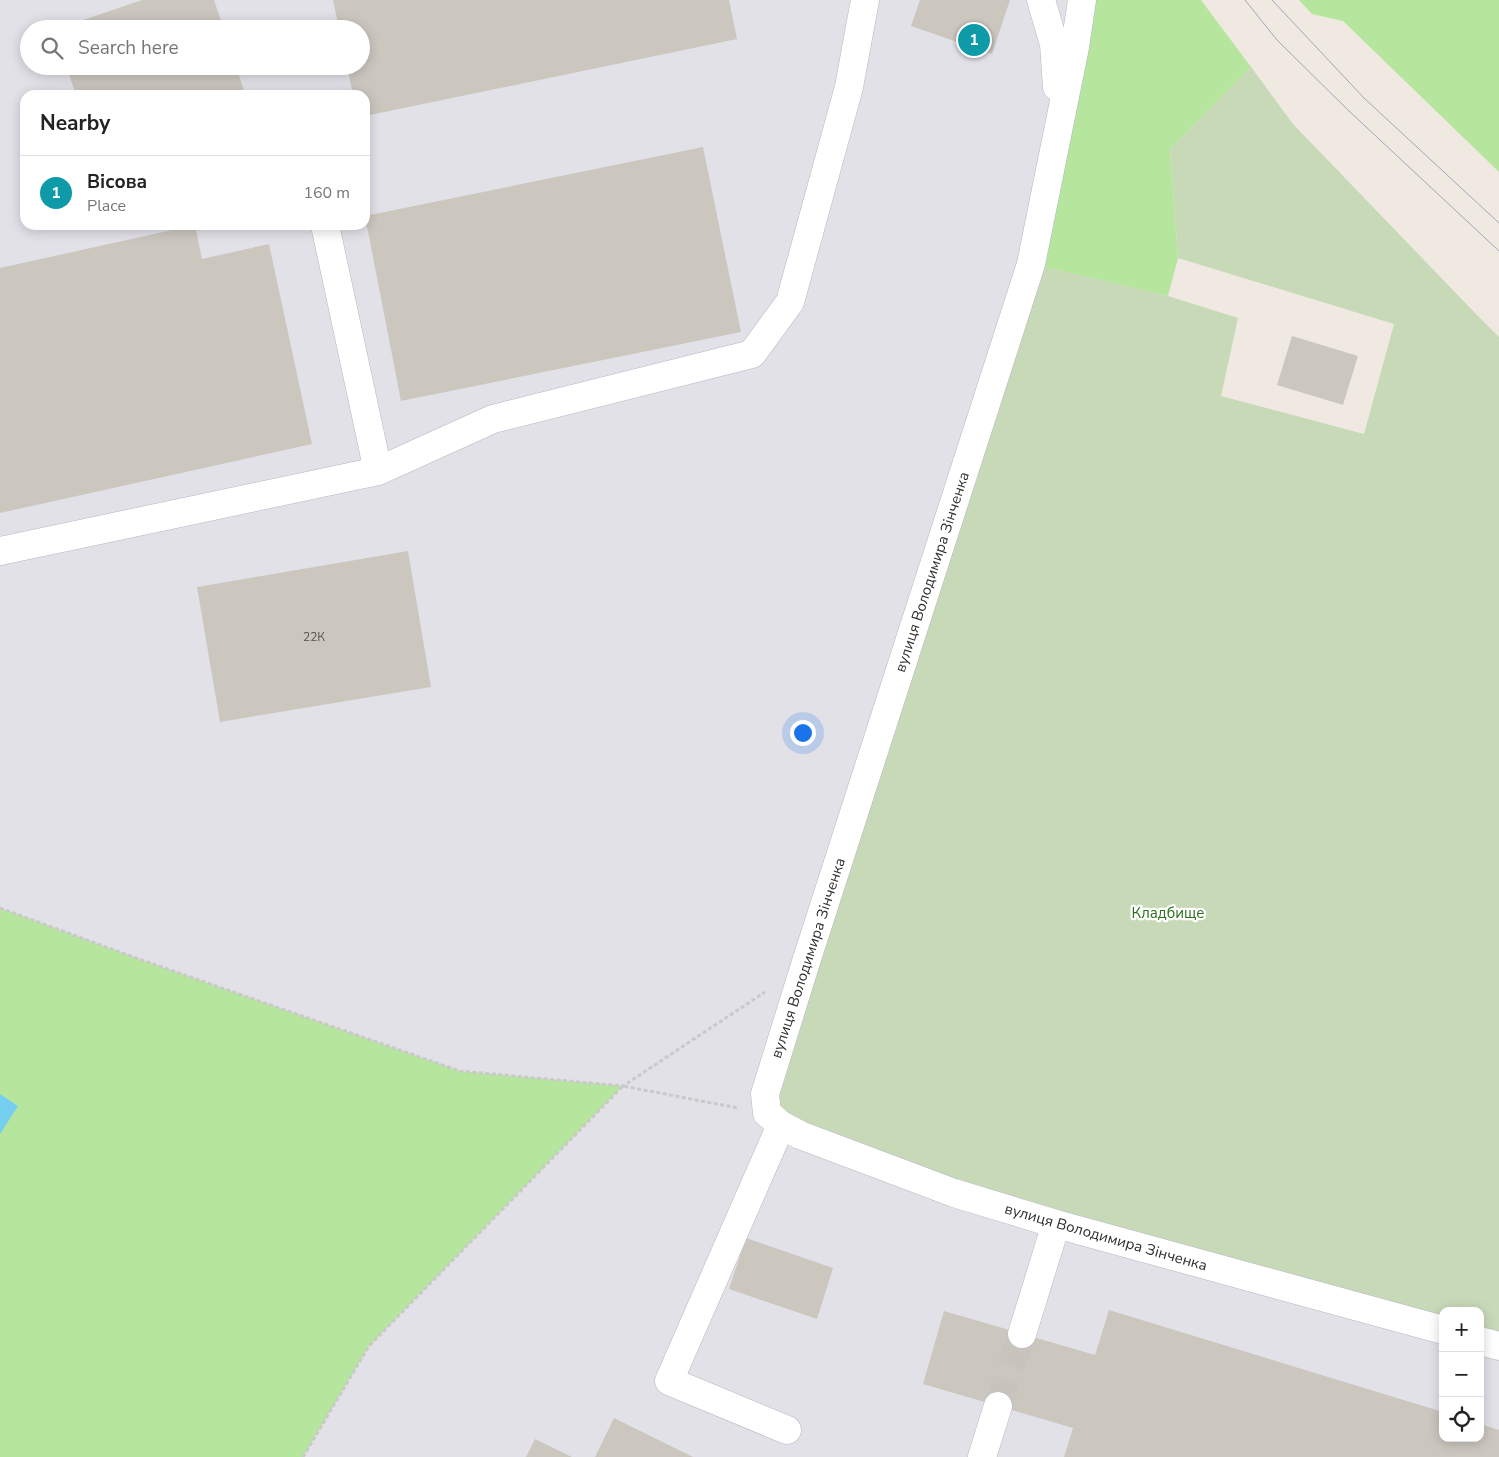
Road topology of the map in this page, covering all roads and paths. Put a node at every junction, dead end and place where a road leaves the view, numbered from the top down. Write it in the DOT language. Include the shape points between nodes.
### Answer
graph roads {
  1 [pos="865,0"];
  2 [pos="1041,0"];
  3 [pos="1082,0"];
  4 [pos="1060,121"];
  5 [pos="326,230"];
  6 [pos="378,471"];
  7 [pos="0,551"];
  8 [pos="0,908"];
  9 [pos="805,965"];
  10 [pos="624,1086"];
  11 [pos="774,1119"];
  12 [pos="1056,1224"];
  13 [pos="1439,1329"];
  14 [pos="1022,1334"];
  15 [pos="1484,1341"];
  16 [pos="1499,1346"];
  17 [pos="998,1406"];
  18 [pos="787,1430"];
  19 [pos="303,1457"];
  20 [pos="982,1457"];
  1 -- 6 [label="street" via="849,87 790,302 752,354 493,419"];
  2 -- 4 [label="street" via="1054,44"];
  3 -- 4 [label="street, вулиця Володимира Зінченка" via="1076,47"];
  4 -- 9 [label="street, вулиця Володимира Зінченка" via="1031,264"];
  5 -- 6 [label="street"];
  6 -- 7 [label="street"];
  8 -- 10 [label="path" via="460,1072"];
  9 -- 10 [label="path"];
  9 -- 11 [label="street, вулиця Володимира Зінченка" via="765,1094"];
  10 -- 11 [label="path"];
  10 -- 19 [label="path" via="370,1346"];
  11 -- 12 [label="street, вулиця Володимира Зінченка" via="800,1135 954,1193"];
  11 -- 18 [label="street" via="669,1381"];
  12 -- 13 [label="street, вулиця Володимира Зінченка"];
  12 -- 14 [label="street"];
  15 -- 16 [label="street"];
  17 -- 20 [label="street"];
}
